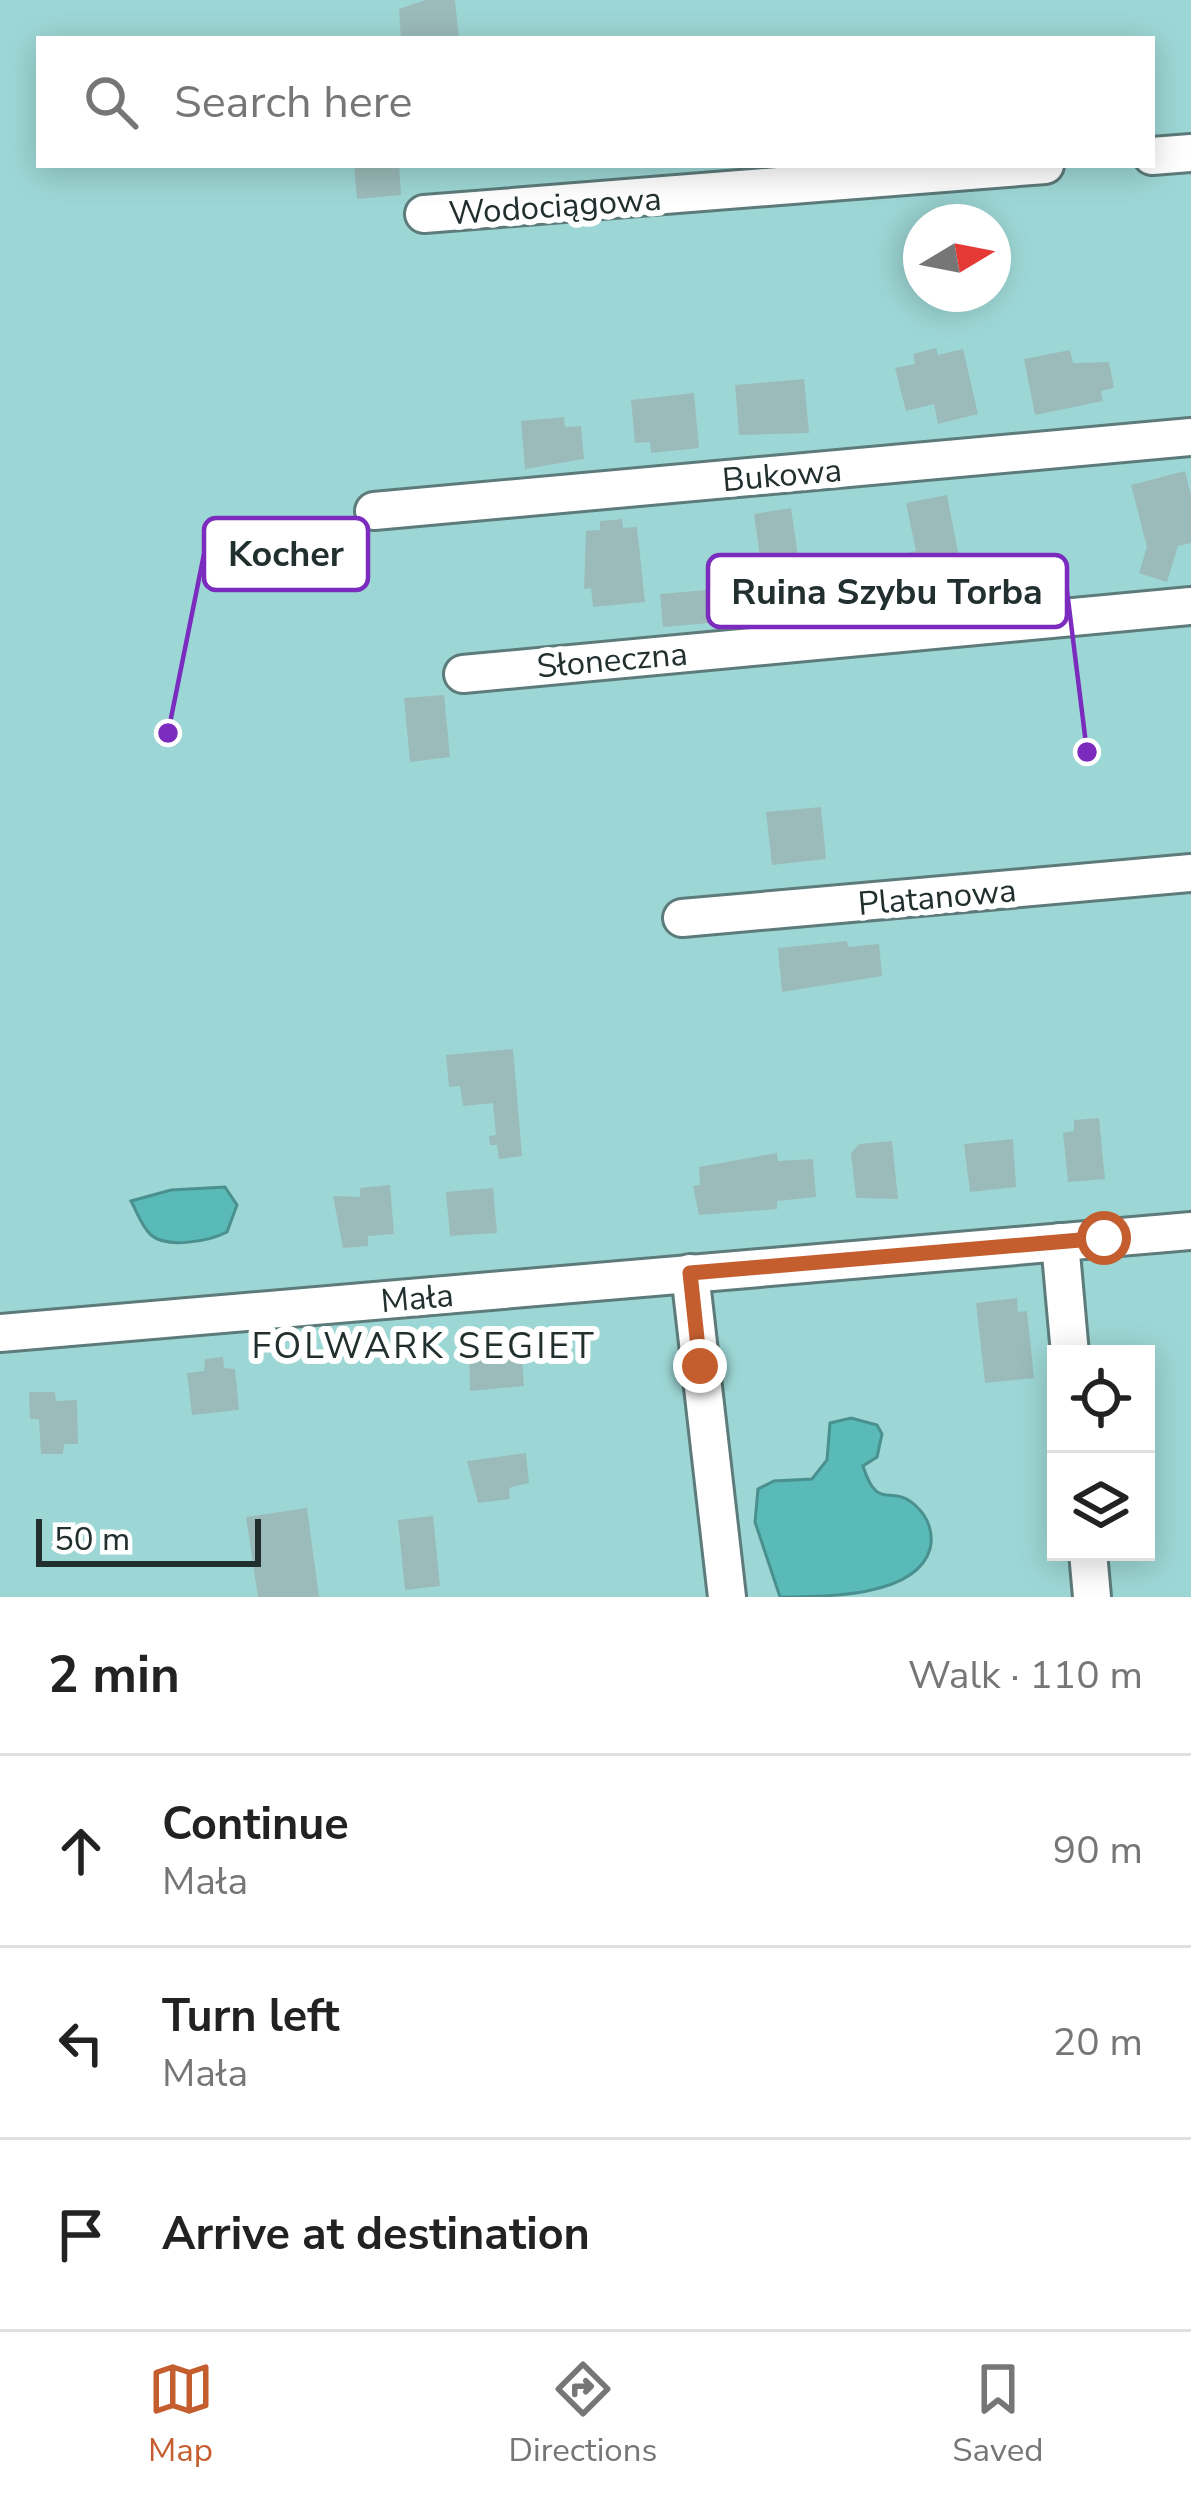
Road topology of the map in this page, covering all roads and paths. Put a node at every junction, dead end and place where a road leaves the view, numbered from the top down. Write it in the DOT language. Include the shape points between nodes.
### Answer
graph roads {
  1 [pos="1191,152"];
  2 [pos="1155,156"];
  3 [pos="1008,168"];
  4 [pos="424,214"];
  5 [pos="1191,436"];
  6 [pos="374,511"];
  7 [pos="1191,607"];
  8 [pos="464,674"];
  9 [pos="1191,873"];
  10 [pos="682,918"];
  11 [pos="1191,1231"];
  12 [pos="1060,1241"];
  13 [pos="690,1273"];
  14 [pos="0,1334"];
  15 [pos="1069,1345"];
  16 [pos="1089,1561"];
  17 [pos="727,1597"];
  18 [pos="1091,1597"];
  1 -- 2 [label="street"];
  3 -- 4 [label="street, Wodociągowa"];
  5 -- 6 [label="street, Bukowa"];
  7 -- 8 [label="street, Słoneczna"];
  9 -- 10 [label="street, Platanowa"];
  11 -- 12 [label="street, Mała"];
  12 -- 13 [label="street, Mała"];
  12 -- 15 [label="street"];
  13 -- 14 [label="street, Mała"];
  13 -- 17 [label="street"];
  16 -- 18 [label="street"];
}
